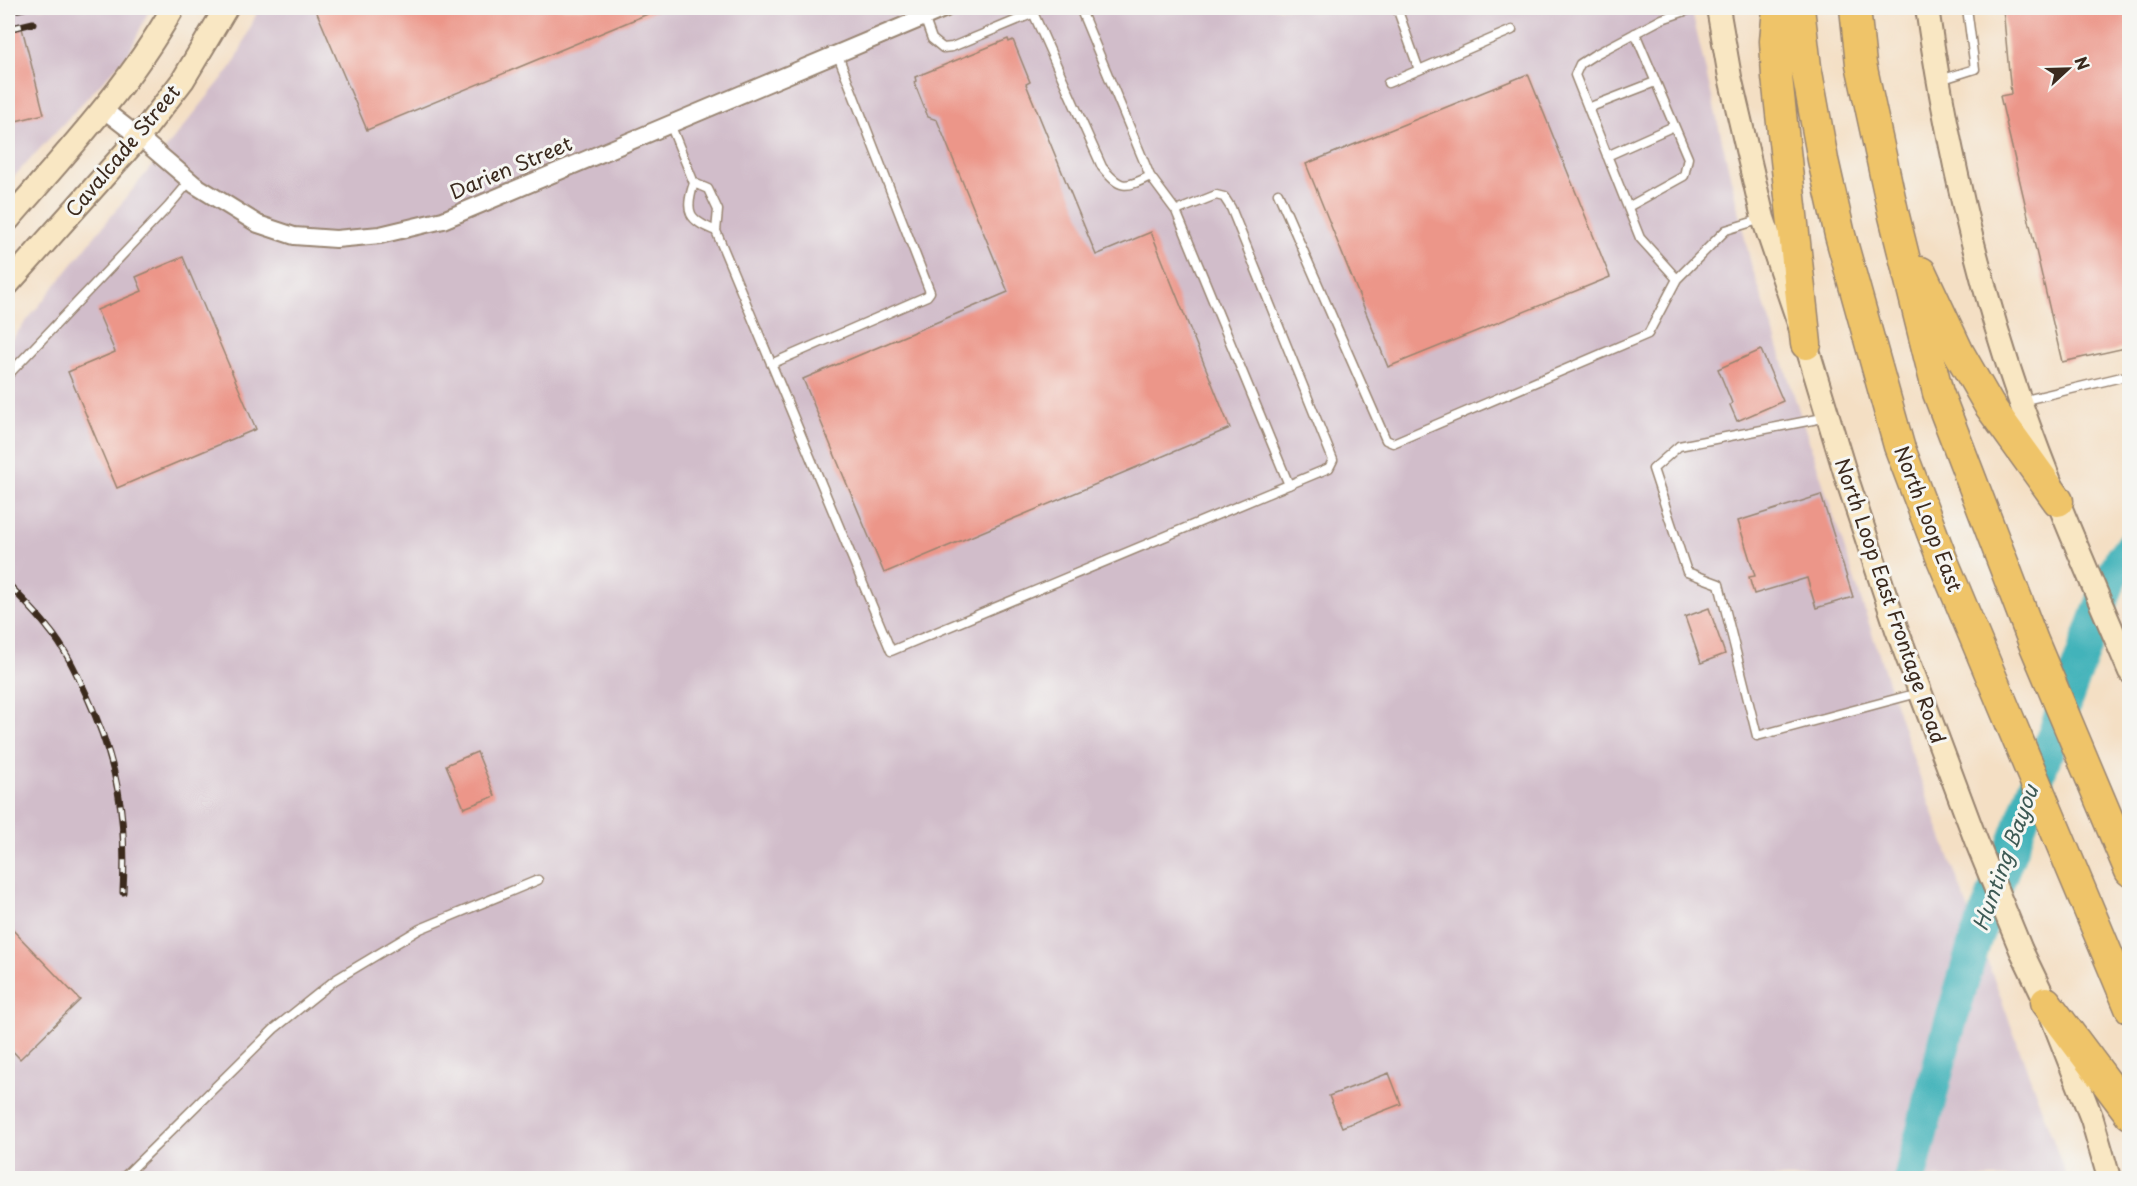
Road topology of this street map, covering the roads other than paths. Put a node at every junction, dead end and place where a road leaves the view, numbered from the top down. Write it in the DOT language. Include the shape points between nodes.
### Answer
graph roads {
  1 [pos="173,8"];
  2 [pos="226,8"];
  3 [pos="946,8"];
  4 [pos="1080,8"];
  5 [pos="1396,8"];
  6 [pos="1694,8"];
  7 [pos="1718,8"];
  8 [pos="1778,8"];
  9 [pos="1799,8"];
  10 [pos="1855,8"];
  11 [pos="1927,8"];
  12 [pos="1967,8"];
  13 [pos="1032,10"];
  14 [pos="924,17"];
  15 [pos="1512,30"];
  16 [pos="1635,33"];
  17 [pos="837,54"];
  18 [pos="1419,70"];
  19 [pos="1655,81"];
  20 [pos="1938,81"];
  21 [pos="1388,83"];
  22 [pos="1588,108"];
  23 [pos="104,110"];
  24 [pos="670,124"];
  25 [pos="1674,126"];
  26 [pos="139,136"];
  27 [pos="1607,156"];
  28 [pos="1150,176"];
  29 [pos="190,181"];
  30 [pos="694,183"];
  31 [pos="1278,193"];
  32 [pos="1628,207"];
  33 [pos="1176,211"];
  34 [pos="1894,216"];
  35 [pos="1763,219"];
  36 [pos="8,220"];
  37 [pos="716,231"];
  38 [pos="1677,279"];
  39 [pos="8,284"];
  40 [pos="1806,344"];
  41 [pos="771,364"];
  42 [pos="8,375"];
  43 [pos="2130,375"];
  44 [pos="2020,401"];
  45 [pos="1828,417"];
  46 [pos="1289,485"];
  47 [pos="2058,501"];
  48 [pos="2128,668"];
  49 [pos="1920,692"];
  50 [pos="2130,872"];
  51 [pos="538,880"];
  52 [pos="2046,1002"];
  53 [pos="2130,1008"];
  54 [pos="2130,1114"];
  55 [pos="123,1179"];
  56 [pos="2109,1179"];
  1 -- 23 [label="main road, Cavalcade Street"];
  2 -- 26 [label="main road, Cavalcade Street" via="183,80"];
  3 -- 14 [label="street, Darien Street"];
  4 -- 28 [label="lane"];
  5 -- 18 [label="lane"];
  6 -- 16 [label="lane"];
  7 -- 35 [label="main road, North Loop East Frontage Road"];
  8 -- 40 [label="highway" via="1775,41"];
  9 -- 53 [label="highway, North Loop East" via="1806,67 1840,235 1899,446 1942,559"];
  10 -- 34 [label="highway" via="1861,64"];
  11 -- 20 [label="main road"];
  12 -- 20 [label="lane" via="1975,69"];
  13 -- 14 [label="lane" via="943,48 932,39"];
  13 -- 28 [label="lane" via="1102,167 1114,183 1124,185"];
  14 -- 17 [label="street, Darien Street"];
  15 -- 18 [label="lane"];
  16 -- 19 [label="lane"];
  16 -- 22 [label="lane" via="1580,64 1575,75"];
  17 -- 24 [label="street, Darien Street"];
  17 -- 41 [label="lane" via="930,292"];
  18 -- 21 [label="lane"];
  19 -- 22 [label="lane"];
  19 -- 25 [label="lane"];
  20 -- 44 [label="main road" via="1961,195"];
  22 -- 27 [label="lane"];
  23 -- 26 [label="street, Darien Street"];
  23 -- 36 [label="main road, Cavalcade Street"];
  24 -- 29 [label="street, Darien Street" via="443,220 380,235 336,239 294,236 258,224"];
  24 -- 30 [label="lane"];
  25 -- 27 [label="lane"];
  25 -- 32 [label="lane" via="1688,158 1684,176"];
  26 -- 29 [label="street, Darien Street"];
  26 -- 39 [label="main road, Cavalcade Street"];
  27 -- 32 [label="lane"];
  28 -- 33 [label="lane"];
  29 -- 42 [label="lane"];
  30 -- 37 [label="lane" via="708,189 718,210"];
  30 -- 37 [label="lane" via="688,199 690,211 696,222"];
  31 -- 38 [label="lane" via="1386,440 1393,443 1648,334"];
  32 -- 38 [label="lane" via="1640,238"];
  33 -- 46 [label="lane"];
  33 -- 46 [label="lane" via="1216,195 1224,197 1231,208 1333,460 1329,468"];
  34 -- 47 [label="highway" via="1959,352 1989,405"];
  34 -- 50 [label="highway" via="1938,393 2033,641"];
  35 -- 38 [label="lane" via="1726,230"];
  35 -- 40 [label="main road, North Loop East Frontage Road"];
  37 -- 41 [label="lane"];
  40 -- 45 [label="main road, North Loop East Frontage Road"];
  41 -- 46 [label="lane" via="891,651"];
  43 -- 44 [label="lane"];
  44 -- 47 [label="main road"];
  45 -- 49 [label="main road, North Loop East Frontage Road"];
  45 -- 49 [label="lane" via="1679,446 1653,469 1687,572 1719,584 1757,736"];
  47 -- 48 [label="main road"];
  49 -- 52 [label="main road, North Loop East Frontage Road" via="1975,838"];
  51 -- 55 [label="lane" via="420,929 336,980 274,1029"];
  52 -- 54 [label="highway"];
  52 -- 56 [label="main road, North Loop East Frontage Road" via="2092,1119"];
}
